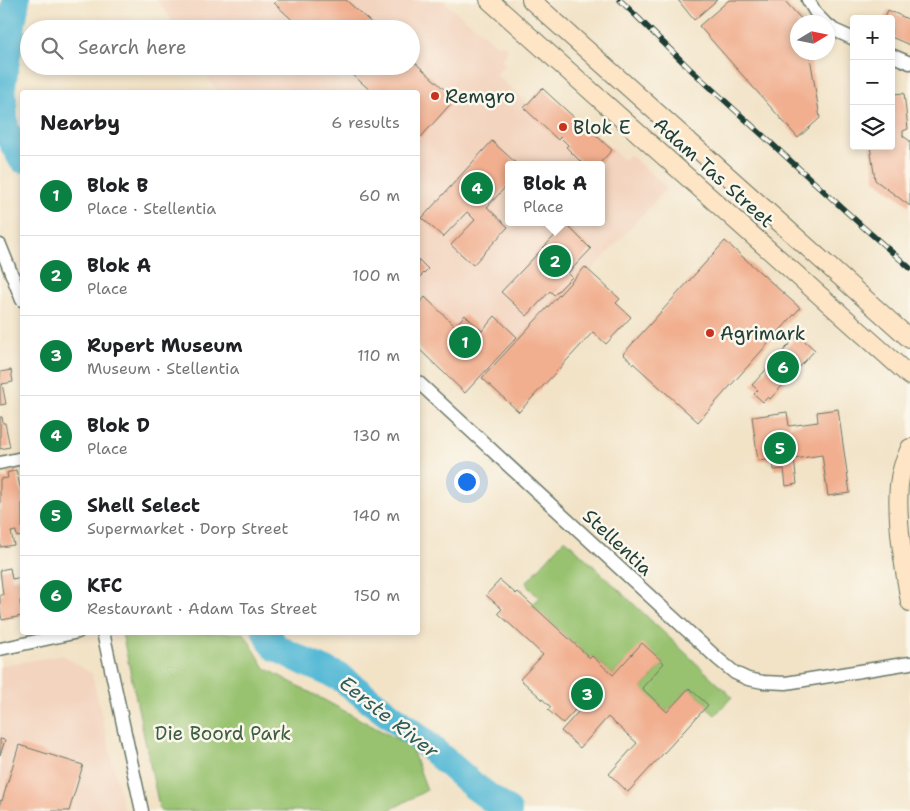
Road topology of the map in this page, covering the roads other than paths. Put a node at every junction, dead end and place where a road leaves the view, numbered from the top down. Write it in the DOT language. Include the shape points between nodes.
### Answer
graph roads {
  1 [pos="489,0"];
  2 [pos="531,0"];
  3 [pos="808,0"];
  4 [pos="817,15"];
  5 [pos="835,30"];
  6 [pos="850,37"];
  7 [pos="895,57"];
  8 [pos="910,63"];
  9 [pos="0,245"];
  10 [pos="20,295"];
  11 [pos="910,339"];
  12 [pos="910,376"];
  13 [pos="420,384"];
  14 [pos="910,448"];
  15 [pos="20,458"];
  16 [pos="0,463"];
  17 [pos="910,602"];
  18 [pos="64,635"];
  19 [pos="104,635"];
  20 [pos="0,649"];
  21 [pos="910,663"];
  22 [pos="142,811"];
  1 -- 12 [label="main road, Adam Tas Street"];
  2 -- 11 [label="main road, Adam Tas Street"];
  3 -- 4 [label="street"];
  5 -- 6 [label="street"];
  7 -- 8 [label="street"];
  9 -- 10 [label="street"];
  13 -- 21 [label="street, Stellentia" via="735,672 763,682 786,682"];
  14 -- 17 [label="main road" via="899,485"];
  15 -- 16 [label="street"];
  18 -- 20 [label="street"];
  19 -- 22 [label="street"];
}
